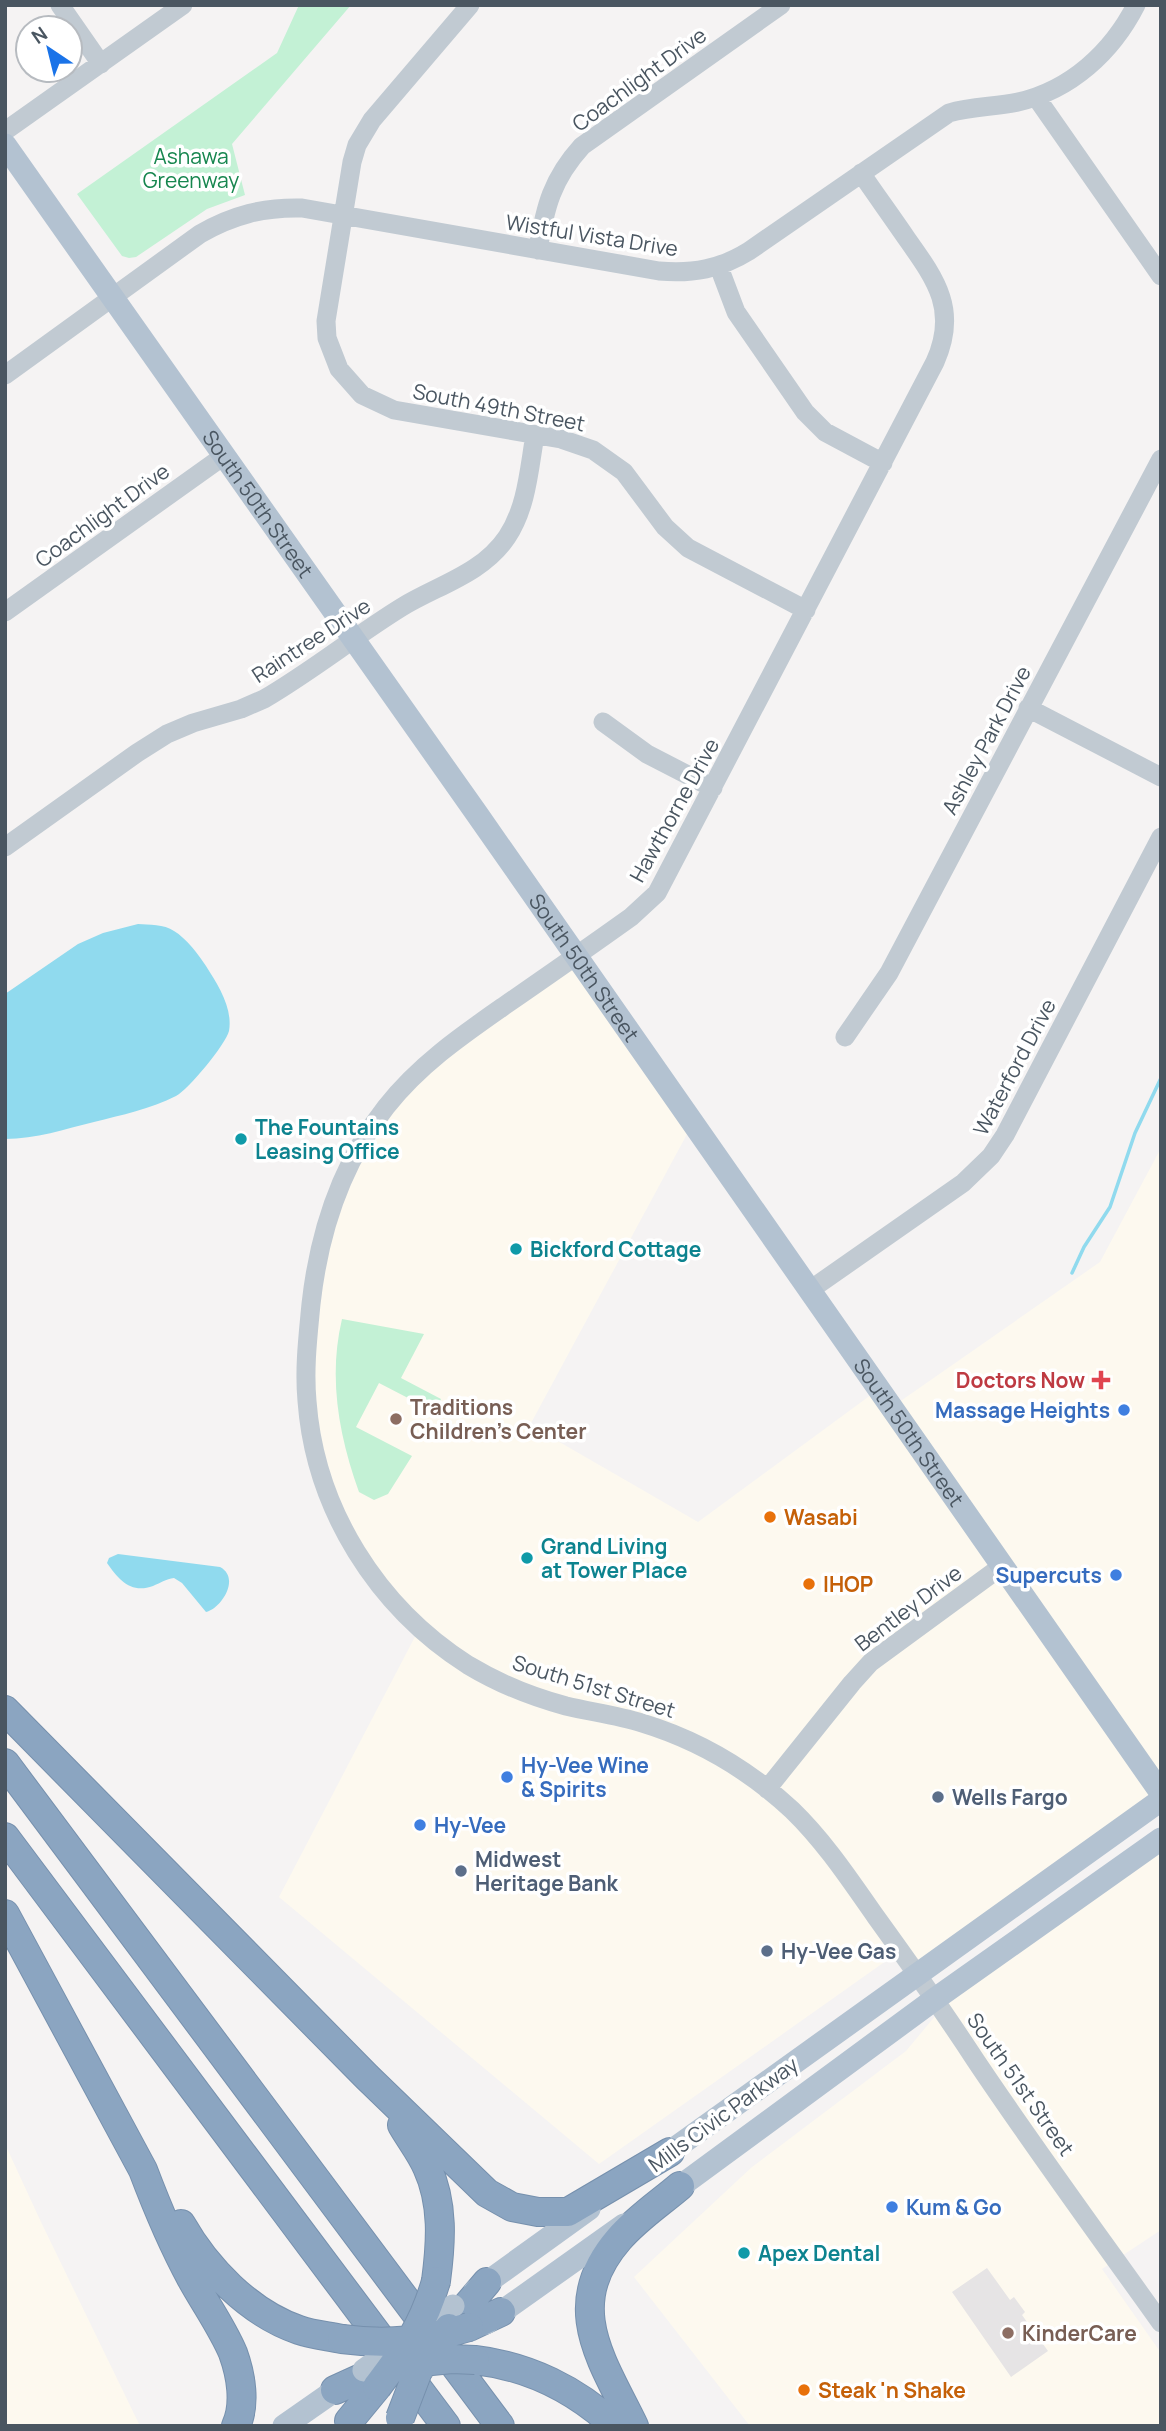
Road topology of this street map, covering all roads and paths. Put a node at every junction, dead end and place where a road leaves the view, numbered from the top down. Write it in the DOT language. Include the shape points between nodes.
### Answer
graph roads {
  1 [pos="60,5"];
  2 [pos="183,5"];
  3 [pos="470,5"];
  4 [pos="781,5"];
  5 [pos="1136,5"];
  6 [pos="101,64"];
  7 [pos="1036,97"];
  8 [pos="5,131"];
  9 [pos="5,145"];
  10 [pos="861,173"];
  11 [pos="343,215"];
  12 [pos="538,250"];
  13 [pos="719,267"];
  14 [pos="1161,275"];
  15 [pos="113,298"];
  16 [pos="5,375"];
  17 [pos="535,435"];
  18 [pos="225,455"];
  19 [pos="1161,459"];
  20 [pos="883,463"];
  21 [pos="806,610"];
  22 [pos="5,612"];
  23 [pos="354,639"];
  24 [pos="1028,708"];
  25 [pos="603,722"];
  26 [pos="1161,777"];
  27 [pos="713,788"];
  28 [pos="1161,837"];
  29 [pos="5,847"];
  30 [pos="576,956"];
  31 [pos="845,1037"];
  32 [pos="314,1279"];
  33 [pos="810,1290"];
  34 [pos="1002,1566"];
  35 [pos="5,1710"];
  36 [pos="5,1763"];
  37 [pos="767,1789"];
  38 [pos="1161,1793"];
  39 [pos="1161,1800"];
  40 [pos="5,1837"];
  41 [pos="1161,1839"];
  42 [pos="5,1914"];
  43 [pos="917,1974"];
  44 [pos="934,1999"];
  45 [pos="367,2077"];
  46 [pos="670,2152"];
  47 [pos="143,2170"];
  48 [pos="680,2186"];
  49 [pos="487,2282"];
  50 [pos="501,2312"];
  51 [pos="1161,2323"];
  52 [pos="416,2359"];
  53 [pos="335,2390"];
  54 [pos="345,2423"];
  55 [pos="236,2426"];
  56 [pos="284,2426"];
  57 [pos="446,2426"];
  58 [pos="500,2426"];
  59 [pos="615,2426"];
  60 [pos="634,2426"];
  1 -- 6 [label="street"];
  2 -- 6 [label="street"];
  3 -- 11 [label="street, South 49th Street" via="364,131 352,162"];
  4 -- 12 [label="street, Coachlight Drive" via="582,146 549,196"];
  5 -- 7 [label="street, Wistful Vista Drive" via="1094,62"];
  6 -- 8 [label="street"];
  7 -- 10 [label="street, Wistful Vista Drive" via="949,113"];
  7 -- 14 [label="street"];
  9 -- 15 [label="main road, South 50th Street"];
  10 -- 13 [label="street, Wistful Vista Drive"];
  10 -- 20 [label="street, Hawthorne Drive" via="936,281 945,314 941,350"];
  11 -- 12 [label="street, Wistful Vista Drive"];
  11 -- 15 [label="street, Wistful Vista Drive" via="280,208 239,215 200,234"];
  11 -- 17 [label="street, South 49th Street" via="326,321 332,354 349,383 362,395 394,410"];
  12 -- 13 [label="street, Wistful Vista Drive" via="659,271 685,273"];
  13 -- 20 [label="street" via="736,312 805,412 825,432"];
  15 -- 16 [label="street, Wistful Vista Drive"];
  15 -- 18 [label="main road, South 50th Street"];
  17 -- 21 [label="street, South 49th Street" via="574,442 610,460 675,539"];
  17 -- 23 [label="street, Raintree Drive" via="518,518 494,553"];
  18 -- 22 [label="street, Coachlight Drive"];
  18 -- 23 [label="main road, South 50th Street"];
  19 -- 24 [label="street, Ashley Park Drive"];
  20 -- 21 [label="street, Hawthorne Drive"];
  21 -- 27 [label="street, Hawthorne Drive"];
  23 -- 29 [label="street, Raintree Drive" via="264,699 193,723 146,747"];
  23 -- 30 [label="main road, South 50th Street"];
  24 -- 26 [label="street"];
  24 -- 31 [label="street, Ashley Park Drive" via="889,973"];
  25 -- 27 [label="street" via="647,754"];
  27 -- 30 [label="street, Hawthorne Drive" via="657,893"];
  28 -- 33 [label="street, Waterford Drive" via="992,1156 963,1183"];
  30 -- 32 [label="street, Hawthorne Drive" via="433,1058 387,1105 341,1182"];
  30 -- 33 [label="main road, South 50th Street"];
  32 -- 37 [label="street, South 51st Street" via="307,1401 320,1471 352,1546 396,1606 445,1649 502,1683 676,1735"];
  33 -- 34 [label="main road, South 50th Street"];
  34 -- 37 [label="street, Bentley Drive" via="871,1662"];
  34 -- 38 [label="main road, South 50th Street"];
  35 -- 45 [label="highway"];
  36 -- 58 [label="highway"];
  37 -- 43 [label="street, South 51st Street" via="818,1837"];
  39 -- 43 [label="main road, Mills Civic Parkway"];
  40 -- 57 [label="highway"];
  41 -- 44 [label="main road, Mills Civic Parkway"];
  42 -- 47 [label="highway"];
  43 -- 44 [label="street, South 51st Street"];
  43 -- 46 [label="main road, Mills Civic Parkway"];
  44 -- 48 [label="main road, Mills Civic Parkway"];
  44 -- 51 [label="street, South 51st Street"];
  45 -- 46 [label="highway" via="487,2193 512,2207 568,2212"];
  45 -- 52 [label="highway, bridge" via="427,2167 438,2200 441,2239 436,2281"];
  46 -- 49 [label="main road, Mills Civic Parkway"];
  47 -- 52 [label="highway, bridge" via="222,2280 260,2309 299,2330 370,2343"];
  47 -- 55 [label="highway" via="183,2262 233,2353 240,2384 241,2414"];
  48 -- 50 [label="main road, Mills Civic Parkway"];
  48 -- 60 [label="highway" via="619,2239 598,2270 589,2305 591,2332"];
  49 -- 52 [label="highway"];
  50 -- 52 [label="highway"];
  52 -- 53 [label="highway"];
  52 -- 54 [label="highway"];
  52 -- 59 [label="highway, bridge" via="475,2360 534,2375 571,2392"];
  53 -- 56 [label="main road"];
}
